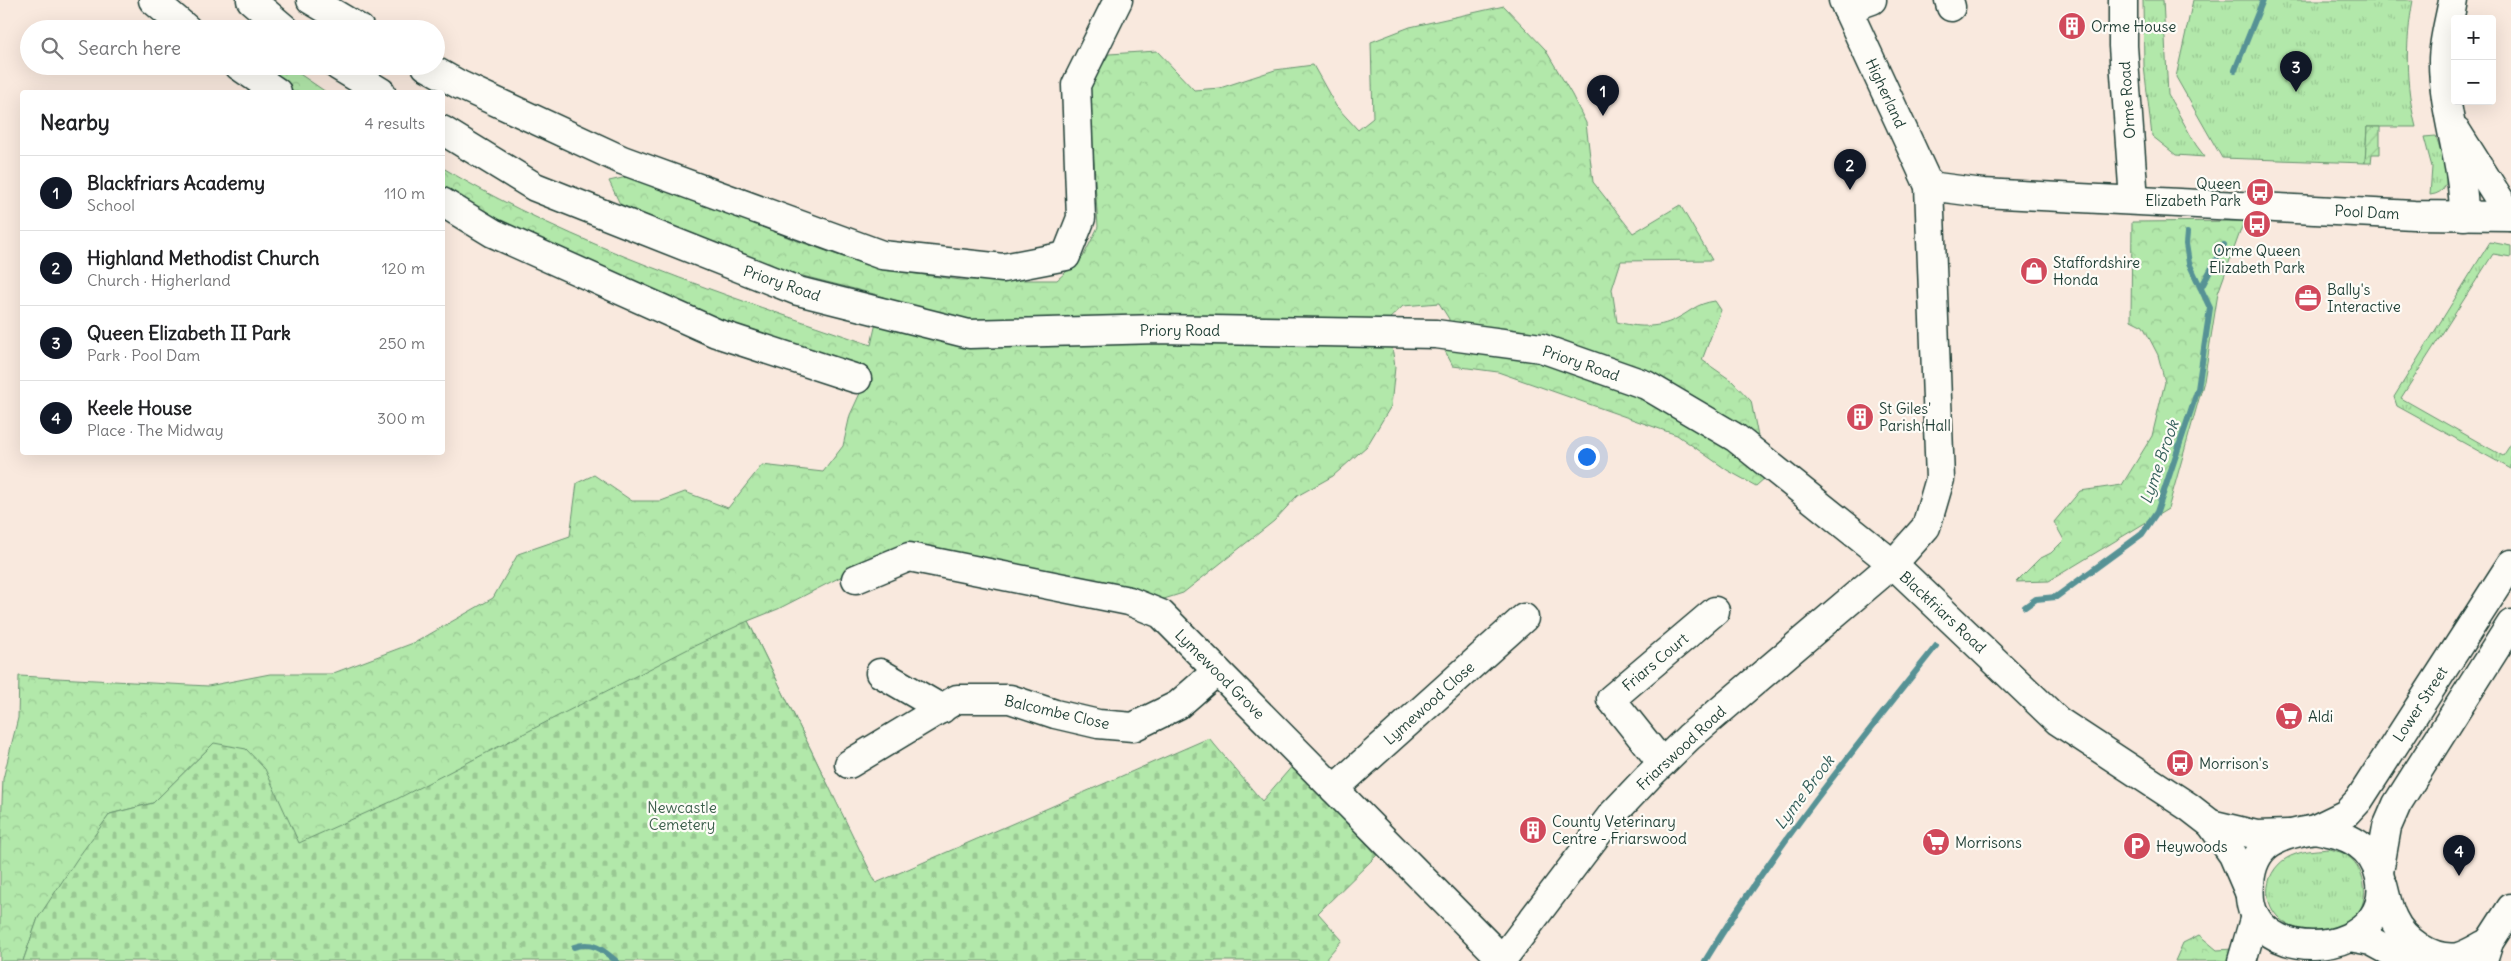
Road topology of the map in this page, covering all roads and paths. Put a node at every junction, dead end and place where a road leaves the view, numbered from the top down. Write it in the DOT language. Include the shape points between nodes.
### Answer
graph roads {
  1 [pos="153,0"];
  2 [pos="251,0"];
  3 [pos="311,0"];
  4 [pos="1118,0"];
  5 [pos="1872,0"];
  6 [pos="2123,0"];
  7 [pos="2453,0"];
  8 [pos="1845,5"];
  9 [pos="176,20"];
  10 [pos="274,20"];
  11 [pos="345,20"];
  12 [pos="252,75"];
  13 [pos="353,75"];
  14 [pos="441,75"];
  15 [pos="274,90"];
  16 [pos="378,90"];
  17 [pos="2450,120"];
  18 [pos="445,132"];
  19 [pos="1929,186"];
  20 [pos="2134,200"];
  21 [pos="445,204"];
  22 [pos="2464,216"];
  23 [pos="2510,216"];
  24 [pos="857,379"];
  25 [pos="1893,564"];
  26 [pos="2511,564"];
  27 [pos="856,579"];
  28 [pos="1715,611"];
  29 [pos="1524,618"];
  30 [pos="2511,624"];
  31 [pos="1217,671"];
  32 [pos="880,672"];
  33 [pos="942,709"];
  34 [pos="849,764"];
  35 [pos="1662,764"];
  36 [pos="1334,789"];
  37 [pos="2211,824"];
  38 [pos="2302,831"];
  39 [pos="2381,878"];
  40 [pos="2252,904"];
  41 [pos="2511,908"];
  42 [pos="2327,948"];
  43 [pos="2485,951"];
  44 [pos="1501,960"];
  45 [pos="2242,961"];
  46 [pos="2408,961"];
  1 -- 9 [label="main road"];
  2 -- 10 [label="main road"];
  3 -- 11 [label="main road"];
  4 -- 14 [label="main road" via="1076,85 1081,218 1066,256 1003,268 882,255 622,160"];
  5 -- 8 [label="main road"];
  6 -- 20 [label="main road, Orme Road" via="2123,46"];
  7 -- 17 [label="main road" via="2443,60"];
  8 -- 19 [label="main road, Higherland"];
  12 -- 15 [label="main road"];
  13 -- 16 [label="main road"];
  17 -- 22 [label="main road"];
  17 -- 23 [label="main road"];
  18 -- 25 [label="main road, Priory Road" via="535,187 798,291 969,334 1159,329 1426,334 1541,348 1646,385 1736,438"];
  19 -- 20 [label="main road" via="1983,193"];
  19 -- 25 [label="main road, Blackfriars Road" via="1940,479 1926,527"];
  20 -- 22 [label="main road, Pool Dam"];
  21 -- 24 [label="main road" via="492,233 716,333"];
  22 -- 23 [label="main road, Pool Dam"];
  25 -- 35 [label="main road, Friarswood Road" via="1689,737"];
  25 -- 37 [label="main road, Blackfriars Road" via="2058,721"];
  26 -- 38 [label="main road, Lower Street" via="2359,800 2346,814"];
  27 -- 31 [label="main road, Lymewood Grove" via="909,557 1129,601 1161,614"];
  28 -- 35 [label="main road, Friars Court" via="1612,699"];
  29 -- 36 [label="main road, Lymewood Close"];
  30 -- 39 [label="main road" via="2397,804 2387,826"];
  31 -- 33 [label="main road, Balcombe Close" via="1178,705 1134,727 1098,724 1010,699 957,699"];
  31 -- 36 [label="main road, Lymewood Grove"];
  32 -- 33 [label="main road"];
  33 -- 34 [label="main road, Balcombe Close"];
  35 -- 44 [label="main road, Friarswood Road" via="1611,816"];
  36 -- 44 [label="main road, Lymewood Grove"];
  37 -- 38 [label="main road, Blackfriars Road" via="2257,835"];
  37 -- 40 [label="main road, Blackfriars Road" via="2233,855"];
  38 -- 39 [label="main road" via="2339,834 2358,844"];
  38 -- 40 [label="main road" via="2269,843 2259,852 2250,873"];
  39 -- 42 [label="main road" via="2379,910 2363,929"];
  39 -- 43 [label="main road" via="2398,928 2416,946 2433,956 2448,959"];
  40 -- 42 [label="main road" via="2281,938"];
  40 -- 45 [label="main road"];
  41 -- 43 [label="main road"];
  42 -- 46 [label="main road" via="2371,941"];
}
